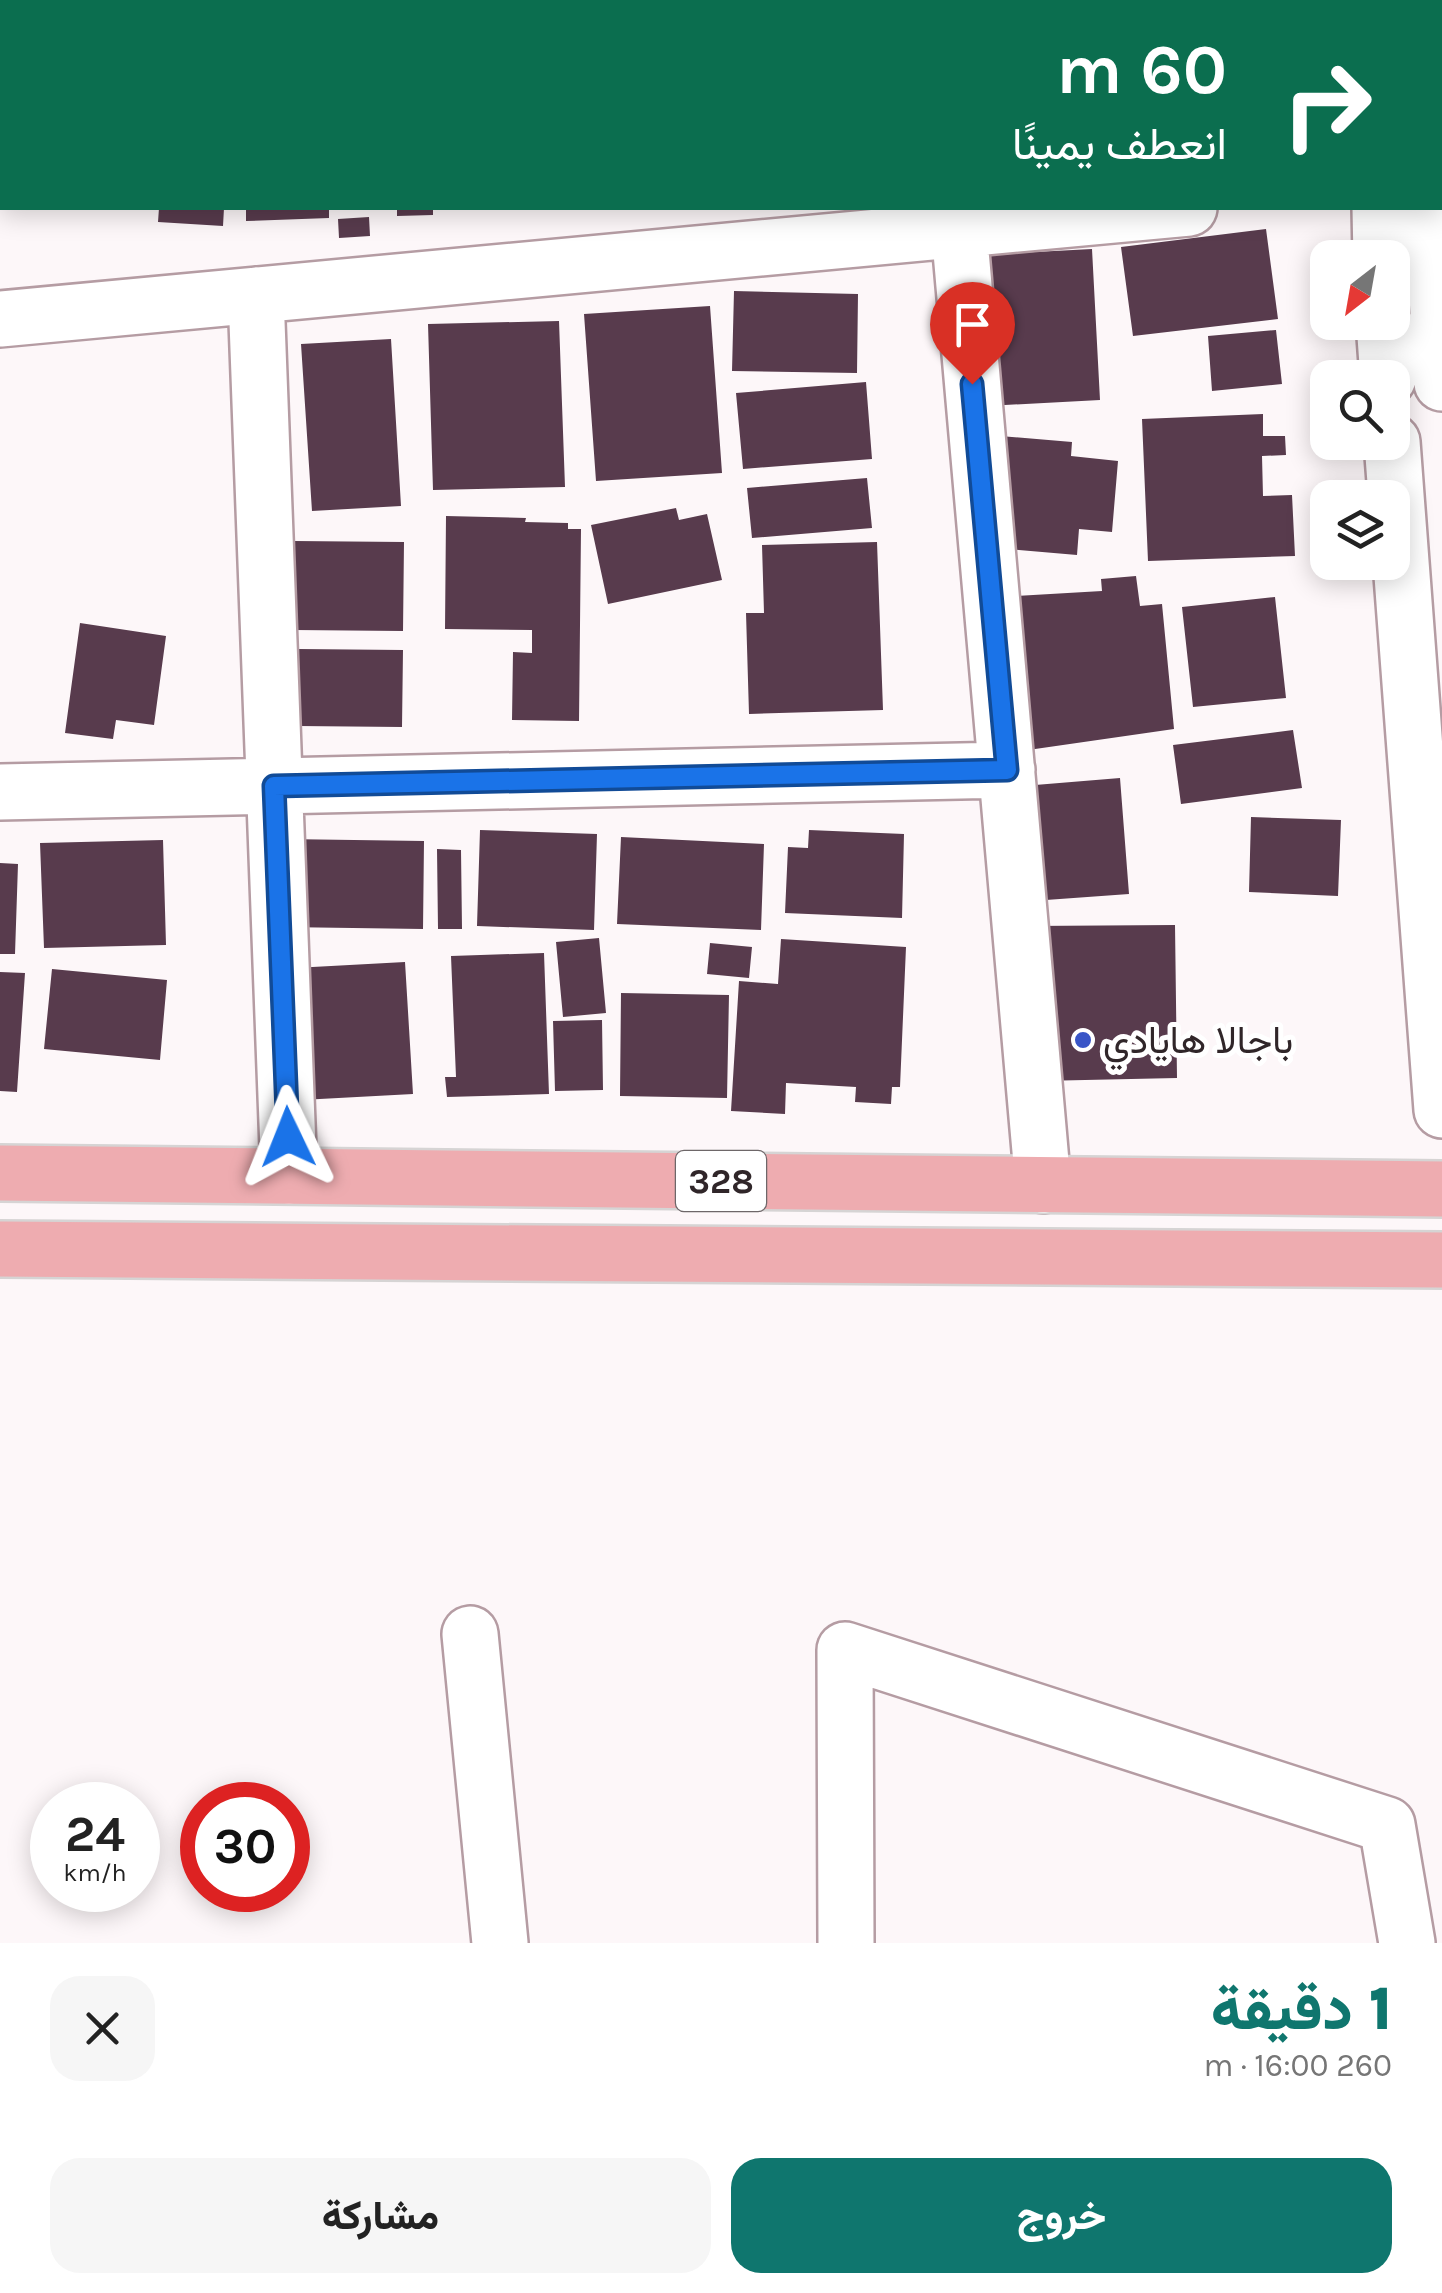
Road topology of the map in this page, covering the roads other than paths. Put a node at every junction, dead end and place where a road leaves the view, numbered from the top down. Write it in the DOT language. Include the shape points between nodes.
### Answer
graph roads {
  1 [pos="1168,210"];
  2 [pos="1380,210"];
  3 [pos="1432,210"];
  4 [pos="959,229"];
  5 [pos="1381,240"];
  6 [pos="256,295"];
  7 [pos="0,319"];
  8 [pos="1442,383"];
  9 [pos="1393,460"];
  10 [pos="1007,770"];
  11 [pos="274,786"];
  12 [pos="0,792"];
  13 [pos="1442,1110"];
  14 [pos="0,1173"];
  15 [pos="289,1176"];
  16 [pos="1043,1185"];
  17 [pos="1442,1188"];
  18 [pos="0,1248"];
  19 [pos="1442,1260"];
  20 [pos="470,1634"];
  21 [pos="500,1943"];
  22 [pos="846,1943"];
  23 [pos="1407,1943"];
  1 -- 4 [label="street"];
  2 -- 5 [label="street"];
  3 -- 8 [label="street"];
  4 -- 6 [label="street"];
  4 -- 10 [label="street"];
  6 -- 7 [label="street"];
  6 -- 11 [label="street"];
  9 -- 13 [label="street"];
  10 -- 11 [label="street"];
  10 -- 16 [label="street"];
  11 -- 12 [label="street"];
  11 -- 15 [label="street"];
  14 -- 15 [label="main road, 328"];
  15 -- 16 [label="main road, 328"];
  16 -- 17 [label="main road, 328"];
  18 -- 19 [label="main road"];
  20 -- 21 [label="street"];
  22 -- 23 [label="street" via="845,1650 1387,1825"];
}
